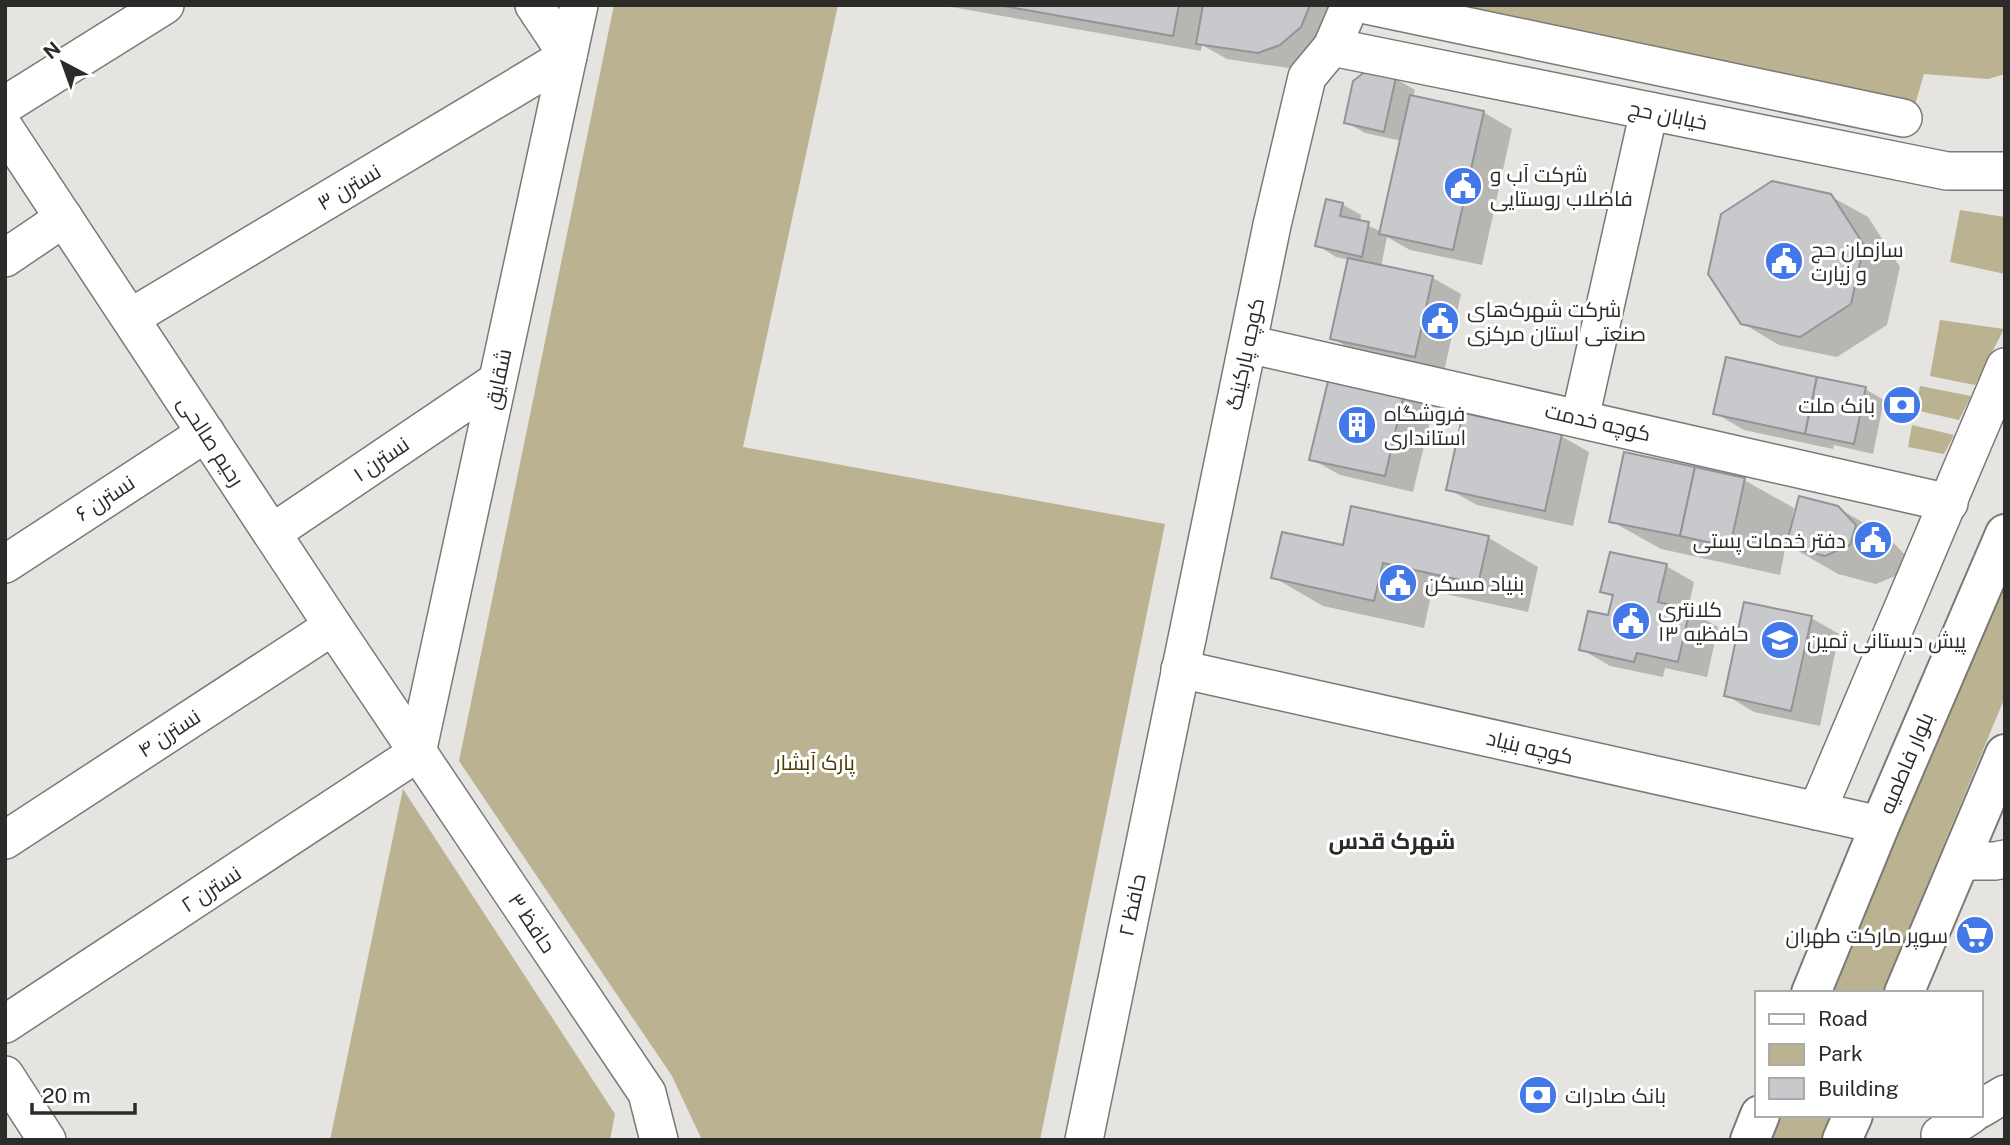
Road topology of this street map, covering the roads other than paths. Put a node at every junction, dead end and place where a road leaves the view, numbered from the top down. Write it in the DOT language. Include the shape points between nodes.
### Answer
graph roads {
  1 [pos="165,5"];
  2 [pos="534,5"];
  3 [pos="579,5"];
  4 [pos="1350,5"];
  5 [pos="1386,7"];
  6 [pos="1332,47"];
  7 [pos="568,56"];
  8 [pos="5,105"];
  9 [pos="1649,111"];
  10 [pos="1903,118"];
  11 [pos="5,129"];
  12 [pos="2005,171"];
  13 [pos="64,218"];
  14 [pos="5,258"];
  15 [pos="130,318"];
  16 [pos="1248,344"];
  17 [pos="2005,367"];
  18 [pos="491,385"];
  19 [pos="1580,418"];
  20 [pos="206,433"];
  21 [pos="1949,503"];
  22 [pos="272,533"];
  23 [pos="2005,534"];
  24 [pos="7,558"];
  25 [pos="333,626"];
  26 [pos="1180,669"];
  27 [pos="417,753"];
  28 [pos="2005,754"];
  29 [pos="1817,811"];
  30 [pos="1880,825"];
  31 [pos="5,840"];
  32 [pos="2005,859"];
  33 [pos="1960,861"];
  34 [pos="1812,991"];
  35 [pos="1905,991"];
  36 [pos="5,1024"];
  37 [pos="5,1075"];
  38 [pos="647,1093"];
  39 [pos="2005,1094"];
  40 [pos="1982,1108"];
  41 [pos="1759,1117"];
  42 [pos="1852,1117"];
  43 [pos="1968,1117"];
  44 [pos="1940,1135"];
  45 [pos="47,1140"];
  46 [pos="642,1140"];
  47 [pos="659,1140"];
  48 [pos="1084,1140"];
  49 [pos="1750,1140"];
  50 [pos="1842,1140"];
  1 -- 8 [label="street"];
  2 -- 7 [label="street"];
  3 -- 7 [label="street, شقایق"];
  4 -- 6 [label="street, کوچه پارکینگ"];
  5 -- 10 [label="street"];
  6 -- 9 [label="street, خیابان حج"];
  6 -- 16 [label="street, کوچه پارکینگ" via="1307,77"];
  7 -- 15 [label="street, نسترن ۳"];
  7 -- 27 [label="street, شقایق"];
  9 -- 12 [label="street, خیابان حج" via="1947,171"];
  9 -- 19 [label="street"];
  11 -- 13 [label="street, رحیم صالحی"];
  13 -- 14 [label="street"];
  13 -- 15 [label="street, رحیم صالحی"];
  15 -- 20 [label="street, رحیم صالحی"];
  16 -- 19 [label="street, کوچه خدمت"];
  16 -- 26 [label="street, کوچه پارکینگ"];
  17 -- 21 [label="street"];
  18 -- 22 [label="street, نسترن ۱"];
  19 -- 21 [label="street, کوچه خدمت"];
  20 -- 22 [label="street, رحیم صالحی"];
  20 -- 24 [label="street, نسترن ۶"];
  21 -- 29 [label="street"];
  22 -- 25 [label="street, رحیم صالحی"];
  23 -- 30 [label="main road, بلوار فاطمیه"];
  25 -- 27 [label="street, رحیم صالحی"];
  25 -- 31 [label="street, نسترن ۴"];
  26 -- 29 [label="street, کوچه بنیاد"];
  26 -- 48 [label="street, حافظ ۲"];
  27 -- 36 [label="street, نسترن ۲"];
  27 -- 38 [label="street, حافظ ۳"];
  28 -- 33 [label="main road"];
  29 -- 30 [label="street, کوچه بنیاد"];
  30 -- 34 [label="main road, بلوار فاطمیه"];
  32 -- 33 [label="street"];
  33 -- 35 [label="main road"];
  37 -- 45 [label="street"];
  38 -- 46 [label="street"];
  38 -- 47 [label="street, حافظ ۳"];
  39 -- 40 [label="street"];
  41 -- 49 [label="main road"];
  42 -- 50 [label="main road"];
  43 -- 44 [label="street"];
}
